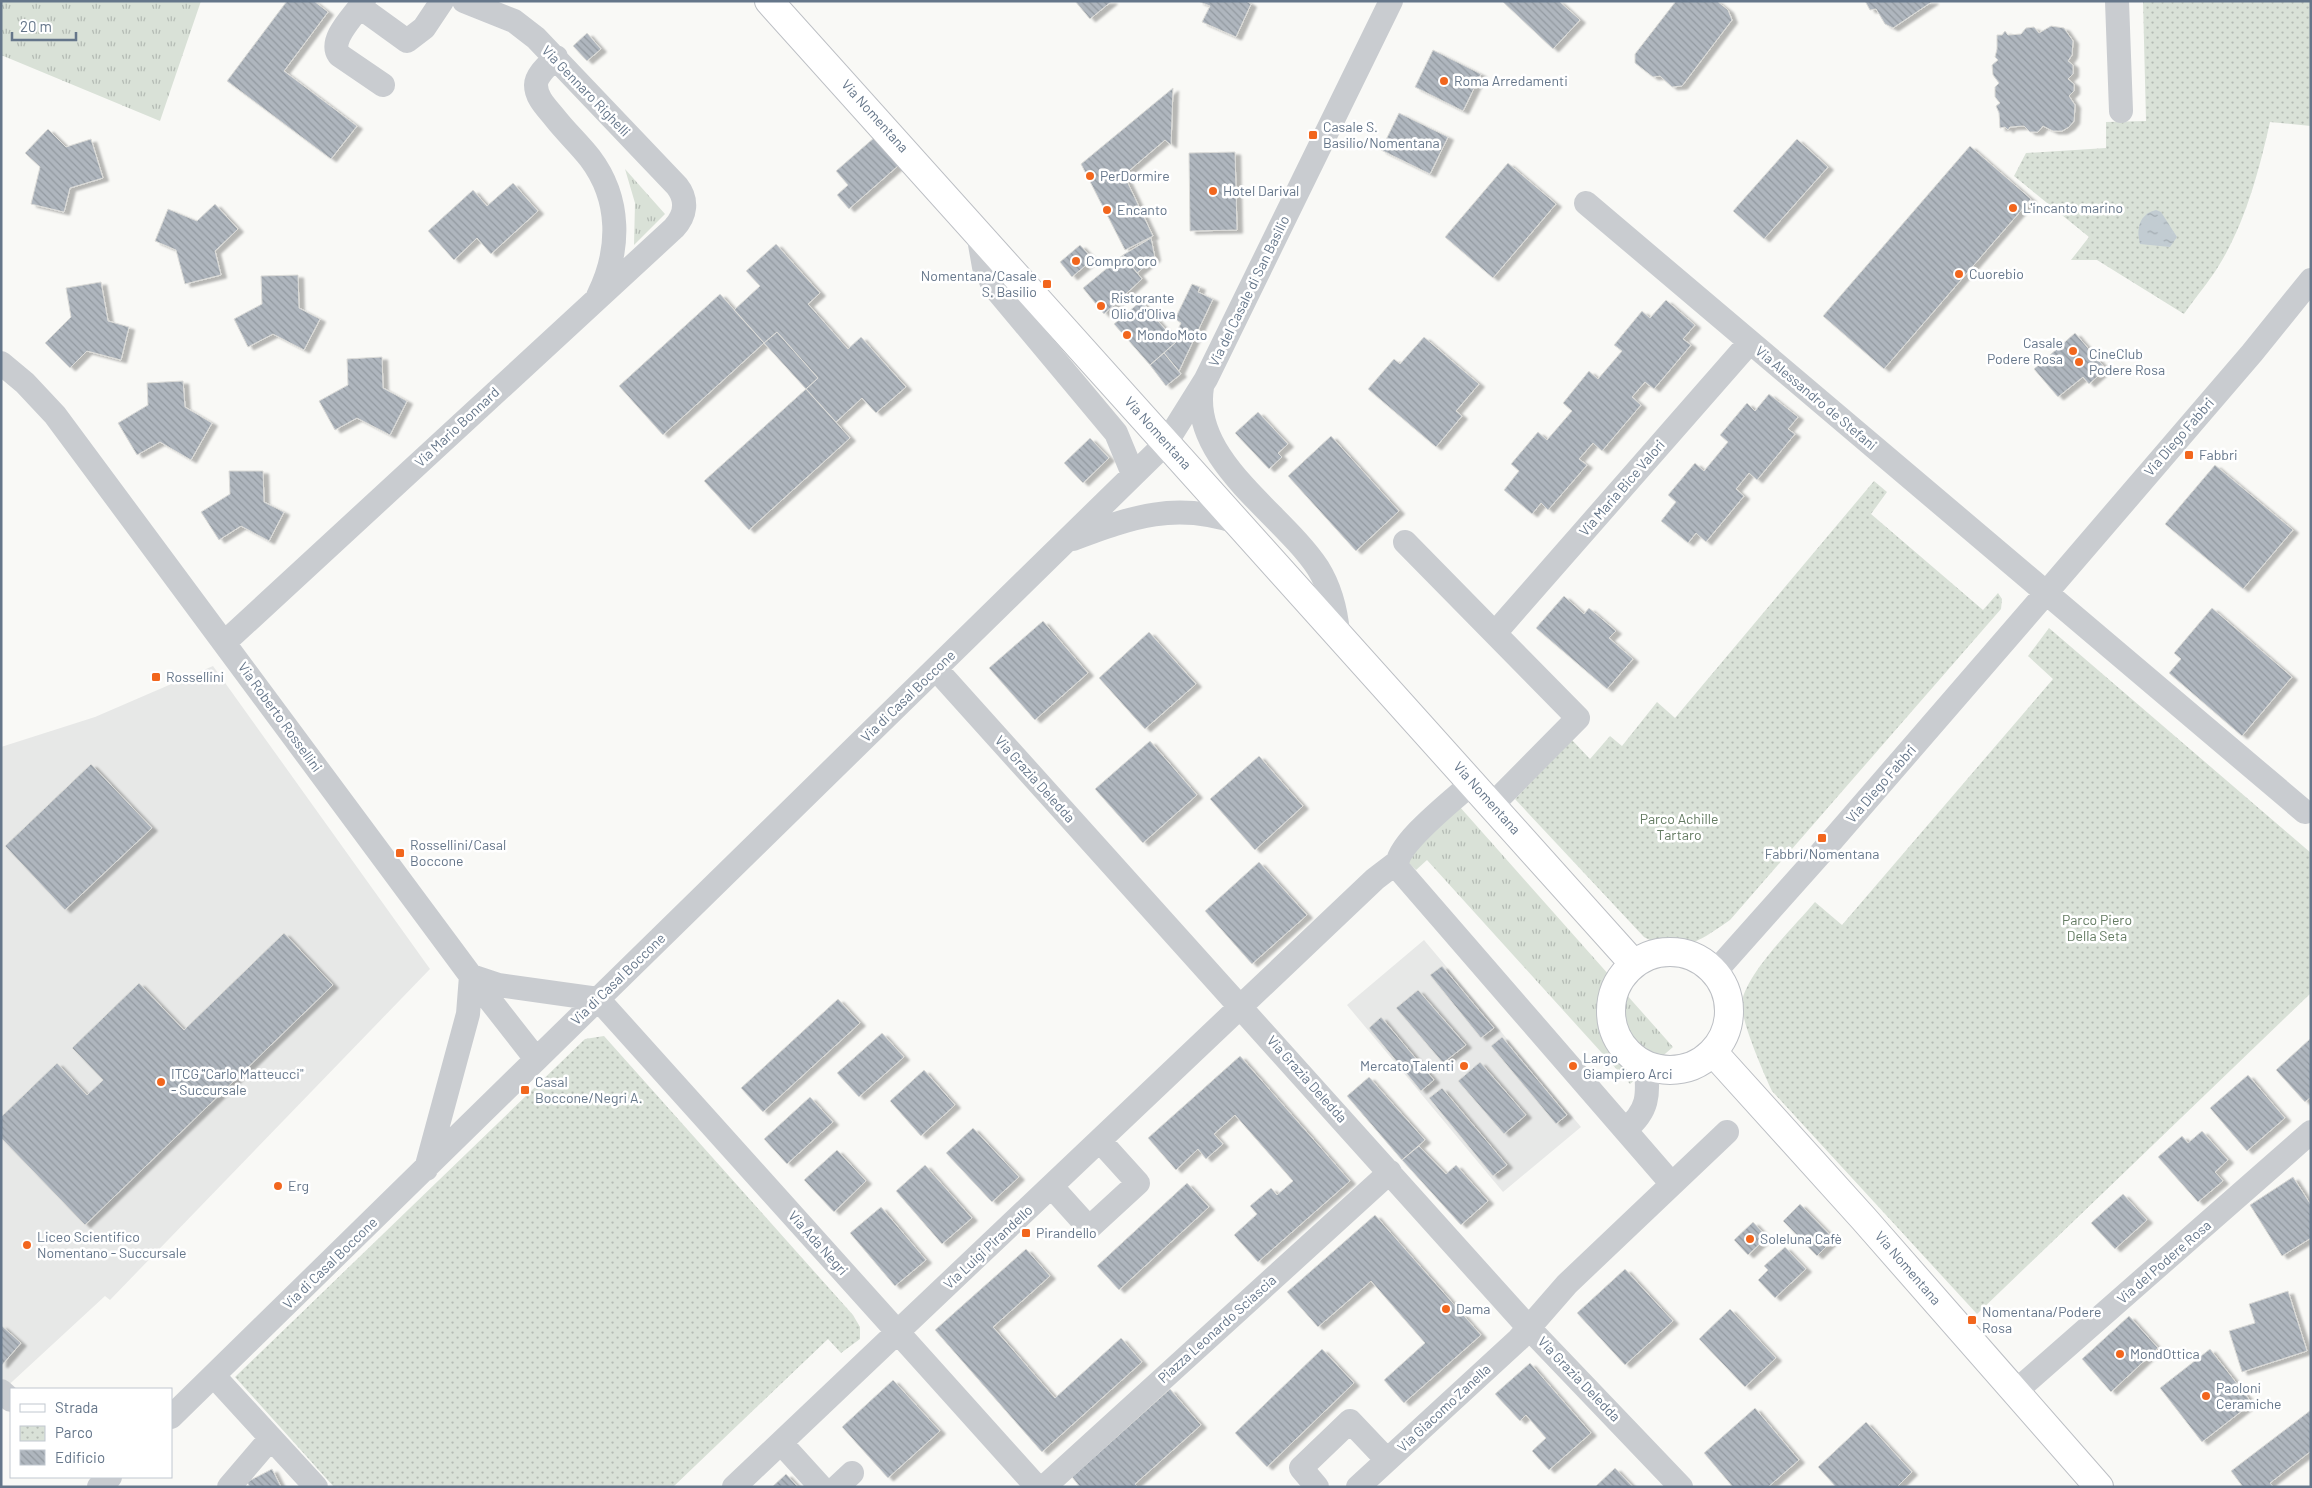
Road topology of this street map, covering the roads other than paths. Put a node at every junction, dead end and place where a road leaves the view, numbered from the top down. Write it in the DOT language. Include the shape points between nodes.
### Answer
graph roads {
  1 [pos="442,1"];
  2 [pos="464,1"];
  3 [pos="769,1"];
  4 [pos="1391,1"];
  5 [pos="2117,1"];
  6 [pos="362,4"];
  7 [pos="556,57"];
  8 [pos="383,86"];
  9 [pos="2121,111"];
  10 [pos="1586,203"];
  11 [pos="685,207"];
  12 [pos="978,233"];
  13 [pos="2311,280"];
  14 [pos="594,303"];
  15 [pos="1750,342"];
  16 [pos="1,363"];
  17 [pos="1202,387"];
  18 [pos="1166,443"];
  19 [pos="1133,474"];
  20 [pos="1239,523"];
  21 [pos="1066,542"];
  22 [pos="1405,542"];
  23 [pos="2046,593"];
  24 [pos="1495,633"];
  25 [pos="1338,634"];
  26 [pos="224,643"];
  27 [pos="936,669"];
  28 [pos="1473,782"];
  29 [pos="1493,804"];
  30 [pos="2305,812"];
  31 [pos="1396,863"];
  32 [pos="1634,964"];
  33 [pos="1715,972"];
  34 [pos="471,976"];
  35 [pos="598,999"];
  36 [pos="1240,1006"];
  37 [pos="1713,1052"];
  38 [pos="536,1059"];
  39 [pos="1646,1065"];
  40 [pos="1625,1130"];
  41 [pos="1727,1132"];
  42 [pos="2311,1132"];
  43 [pos="1100,1141"];
  44 [pos="426,1169"];
  45 [pos="1390,1172"];
  46 [pos="1671,1183"];
  47 [pos="1052,1187"];
  48 [pos="1528,1327"];
  49 [pos="897,1332"];
  50 [pos="214,1376"];
  51 [pos="2016,1391"];
  52 [pos="172,1416"];
  53 [pos="271,1438"];
  54 [pos="781,1443"];
  55 [pos="1387,1460"];
  56 [pos="2096,1486"];
  57 [pos="230,1487"];
  58 [pos="316,1487"];
  59 [pos="734,1487"];
  60 [pos="821,1487"];
  61 [pos="1038,1487"];
  62 [pos="1044,1487"];
  63 [pos="1317,1487"];
  64 [pos="1358,1487"];
  65 [pos="1681,1487"];
  1 -- 6 [label="street" via="424,28 407,41"];
  2 -- 7 [label="street, Via Gennaro Righelli" via="521,25"];
  3 -- 12 [label="main road, Via Nomentana"];
  4 -- 17 [label="street, Via del Casale di San Basilio"];
  5 -- 9 [label="street"];
  6 -- 8 [label="street" via="336,40 336,51"];
  7 -- 11 [label="street, Via Gennaro Righelli" via="677,186"];
  7 -- 14 [label="street" via="538,77 538,94 593,162 613,202 613,250"];
  10 -- 15 [label="street, Via Alessandro de Stefani"];
  11 -- 14 [label="street, Via Mario Bonnard" via="674,228"];
  12 -- 18 [label="main road, Via Nomentana"];
  12 -- 19 [label="street" via="990,281 1120,439"];
  13 -- 23 [label="street, Via Diego Fabbri"];
  14 -- 26 [label="street, Via Mario Bonnard"];
  15 -- 23 [label="street, Via Alessandro de Stefani"];
  15 -- 24 [label="street, Via Maria Bice Valori"];
  16 -- 26 [label="street, Via Roberto Rossellini" via="55,415"];
  17 -- 18 [label="street, Via del Casale di San Basilio"];
  17 -- 25 [label="street" via="1202,419 1214,446 1232,472 1316,566 1331,594"];
  18 -- 19 [label="street, Via di Casal Boccone"];
  18 -- 20 [label="main road, Via Nomentana"];
  19 -- 21 [label="street, Via di Casal Boccone"];
  20 -- 21 [label="street, Via di Casal Boccone" via="1204,513 1158,512"];
  20 -- 25 [label="main road, Via Nomentana"];
  21 -- 27 [label="street, Via di Casal Boccone"];
  22 -- 24 [label="street"];
  23 -- 30 [label="street"];
  23 -- 33 [label="street, Via Diego Fabbri"];
  24 -- 29 [label="street" via="1578,718"];
  25 -- 28 [label="main road, Via Nomentana"];
  26 -- 34 [label="street, Via Roberto Rossellini"];
  27 -- 35 [label="street, Via di Casal Boccone"];
  27 -- 36 [label="street, Via Grazia Deledda"];
  28 -- 29 [label="main road, Via Nomentana"];
  28 -- 31 [label="street" via="1415,835"];
  29 -- 32 [label="main road, Via Nomentana"];
  31 -- 36 [label="street, Via Luigi Pirandello"];
  31 -- 40 [label="street" via="1400,872"];
  32 -- 33 [label="main road" via="1652,955 1681,953 1694,957"];
  32 -- 39 [label="main road" via="1614,993 1612,1022 1624,1047"];
  33 -- 37 [label="main road" via="1724,987 1729,1015 1726,1029"];
  34 -- 35 [label="street" via="498,985"];
  34 -- 38 [label="street, Via Roberto Rossellini"];
  34 -- 44 [label="street" via="468,1014"];
  35 -- 38 [label="street, Via di Casal Boccone"];
  35 -- 49 [label="street, Via Ada Negri"];
  36 -- 43 [label="street, Via Luigi Pirandello"];
  36 -- 45 [label="street, Via Grazia Deledda"];
  37 -- 39 [label="main road" via="1687,1068 1659,1069"];
  37 -- 51 [label="main road, Via Nomentana"];
  38 -- 44 [label="street, Via di Casal Boccone"];
  39 -- 40 [label="street" via="1646,1104 1638,1120"];
  40 -- 46 [label="street"];
  41 -- 46 [label="street"];
  42 -- 51 [label="street, Via del Podere Rosa"];
  43 -- 47 [label="street, Via Luigi Pirandello"];
  43 -- 47 [label="street" via="1138,1183 1089,1228"];
  44 -- 50 [label="street, Via di Casal Boccone"];
  45 -- 48 [label="street, Via Grazia Deledda"];
  45 -- 62 [label="street, Piazza Leonardo Sciascia"];
  46 -- 48 [label="street" via="1567,1284"];
  47 -- 49 [label="street, Via Luigi Pirandello"];
  48 -- 55 [label="street, Via Giacomo Zanella" via="1519,1339"];
  48 -- 65 [label="street, Via Grazia Deledda"];
  49 -- 54 [label="street, Via Luigi Pirandello"];
  49 -- 61 [label="street, Via Ada Negri"];
  50 -- 52 [label="street, Via di Casal Boccone"];
  50 -- 53 [label="street"];
  51 -- 56 [label="main road, Via Nomentana"];
  53 -- 57 [label="street"];
  53 -- 58 [label="street"];
  54 -- 59 [label="street, Via Luigi Pirandello"];
  54 -- 60 [label="street"];
  55 -- 63 [label="street" via="1350,1421 1301,1468"];
  55 -- 64 [label="street, Via Giacomo Zanella"];
}
